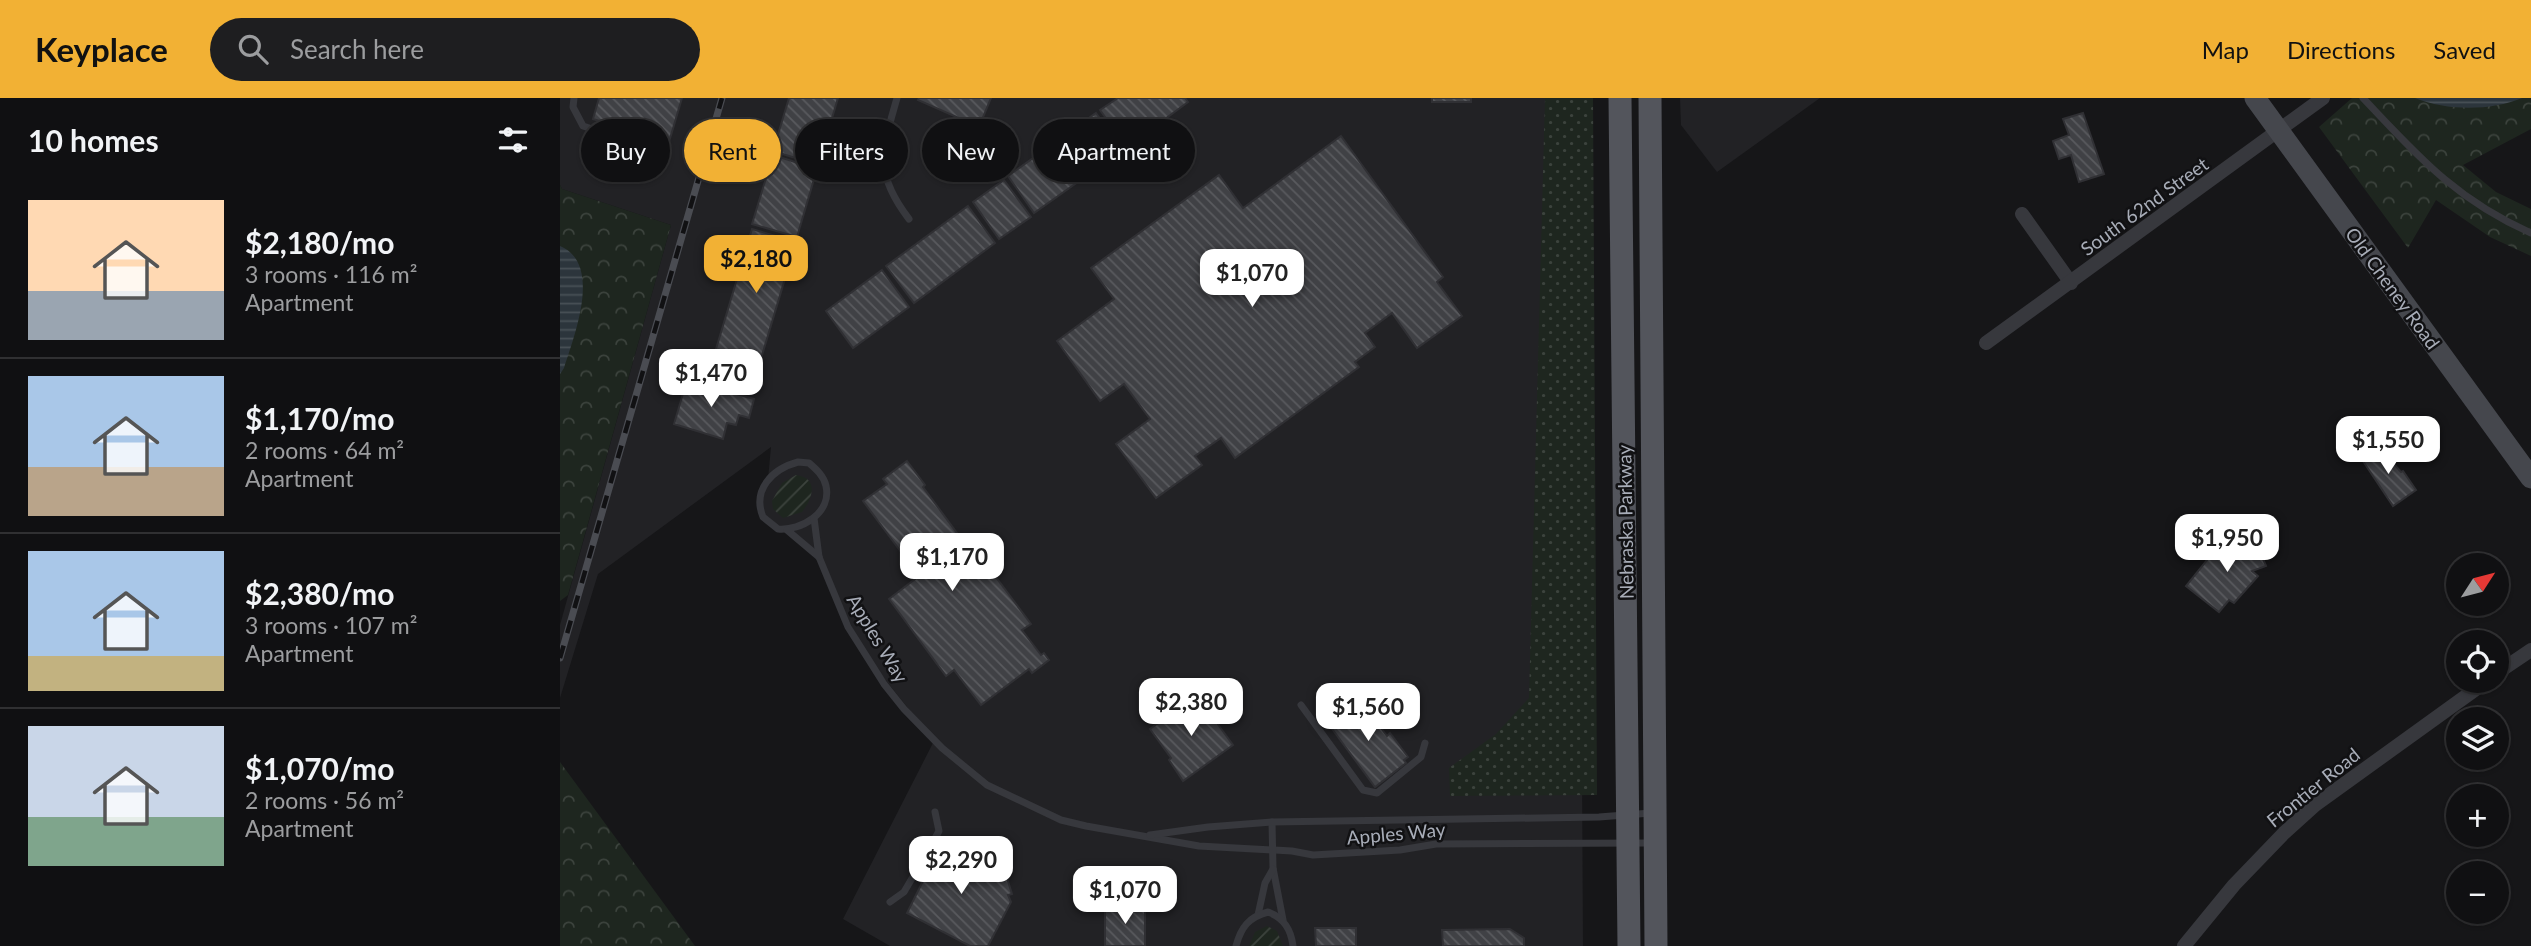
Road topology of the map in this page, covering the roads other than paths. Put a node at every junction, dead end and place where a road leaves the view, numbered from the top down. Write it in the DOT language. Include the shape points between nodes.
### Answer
graph roads {
  1 [pos="574,98"];
  2 [pos="897,98"];
  3 [pos="1620,98"];
  4 [pos="1650,98"];
  5 [pos="2255,98"];
  6 [pos="2323,98"];
  7 [pos="2363,98"];
  8 [pos="581,122"];
  9 [pos="2279,131"];
  10 [pos="2022,214"];
  11 [pos="909,219"];
  12 [pos="2531,233"];
  13 [pos="2071,283"];
  14 [pos="1986,343"];
  15 [pos="2531,478"];
  16 [pos="814,518"];
  17 [pos="788,530"];
  18 [pos="819,557"];
  19 [pos="2531,649"];
  20 [pos="2509,665"];
  21 [pos="2470,693"];
  22 [pos="1301,705"];
  23 [pos="1424,743"];
  24 [pos="935,812"];
  25 [pos="1628,813"];
  26 [pos="1654,813"];
  27 [pos="1272,822"];
  28 [pos="1142,836"];
  29 [pos="1654,843"];
  30 [pos="1628,844"];
  31 [pos="1274,850"];
  32 [pos="928,851"];
  33 [pos="921,863"];
  34 [pos="1273,868"];
  35 [pos="890,902"];
  36 [pos="1258,915"];
  37 [pos="1283,920"];
  38 [pos="1236,946"];
  39 [pos="1293,946"];
  40 [pos="1629,946"];
  41 [pos="1656,946"];
  42 [pos="2184,946"];
  1 -- 8 [label="lane"];
  2 -- 11 [label="lane" via="883,159 890,192"];
  3 -- 25 [label="main road, Nebraska Parkway"];
  4 -- 26 [label="main road, Nebraska Parkway"];
  5 -- 9 [label="main road, Old Cheney Road"];
  6 -- 9 [label="street, South 62nd Street"];
  7 -- 12 [label="lane" via="2452,187"];
  9 -- 13 [label="street, South 62nd Street"];
  9 -- 15 [label="main road, Old Cheney Road"];
  10 -- 13 [label="street"];
  13 -- 14 [label="street, South 62nd Street"];
  16 -- 17 [label="lane"];
  16 -- 17 [label="lane" via="826,496 821,474 809,463 783,467 764,486 759,503 769,524"];
  16 -- 18 [label="lane, Apples Way"];
  17 -- 18 [label="lane, Apples Way"];
  18 -- 28 [label="lane, Apples Way" via="848,627 884,684 925,732 962,765 988,785 1061,820"];
  19 -- 20 [label="street"];
  21 -- 42 [label="street, Frontier Road" via="2315,805 2234,885"];
  22 -- 23 [label="lane" via="1363,790 1377,793 1421,757"];
  24 -- 32 [label="lane" via="939,831"];
  25 -- 26 [label="lane, Apples Way"];
  25 -- 27 [label="lane, Apples Way"];
  25 -- 30 [label="main road, Nebraska Parkway"];
  26 -- 29 [label="main road, Nebraska Parkway"];
  27 -- 28 [label="lane, Apples Way"];
  27 -- 31 [label="lane"];
  28 -- 31 [label="lane, Apples Way" via="1199,846"];
  29 -- 30 [label="lane, Apples Way"];
  29 -- 41 [label="main road, Nebraska Parkway"];
  30 -- 31 [label="lane, Apples Way" via="1436,844 1313,855"];
  30 -- 40 [label="main road, Nebraska Parkway"];
  31 -- 34 [label="lane"];
  33 -- 35 [label="lane" via="904,892"];
  34 -- 36 [label="lane"];
  34 -- 37 [label="lane"];
  36 -- 37 [label="lane" via="1268,912"];
  36 -- 38 [label="lane" via="1245,923"];
  37 -- 39 [label="lane"];
}
